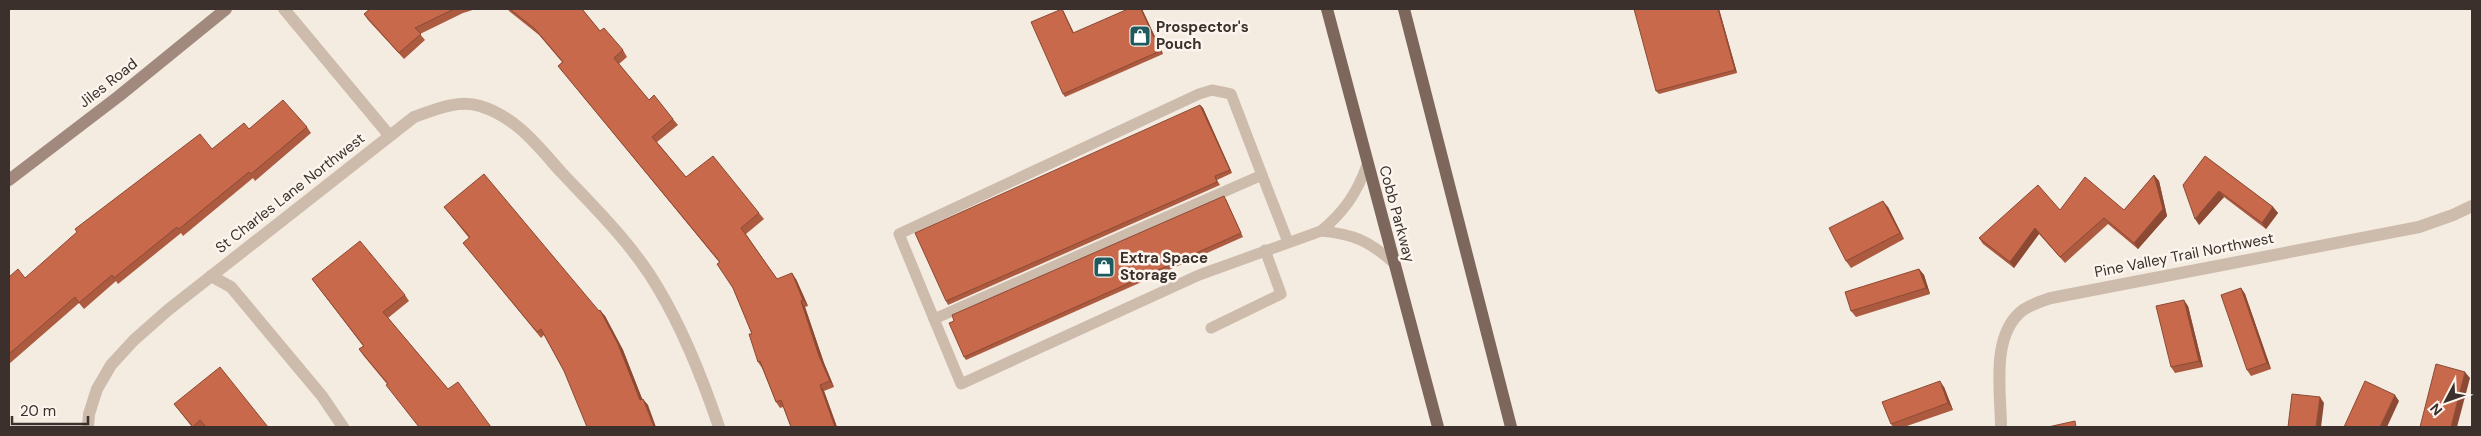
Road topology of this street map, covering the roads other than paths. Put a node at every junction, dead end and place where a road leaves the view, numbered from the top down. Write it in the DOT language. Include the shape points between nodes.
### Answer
graph roads {
  1 [pos="226,9"];
  2 [pos="284,9"];
  3 [pos="1327,9"];
  4 [pos="1404,9"];
  5 [pos="389,135"];
  6 [pos="1368,165"];
  7 [pos="1262,175"];
  8 [pos="9,180"];
  9 [pos="2472,206"];
  10 [pos="1321,232"];
  11 [pos="1288,242"];
  12 [pos="1265,250"];
  13 [pos="1394,263"];
  14 [pos="211,276"];
  15 [pos="934,319"];
  16 [pos="1211,328"];
  17 [pos="88,427"];
  18 [pos="343,427"];
  19 [pos="719,427"];
  20 [pos="1438,427"];
  21 [pos="1511,427"];
  22 [pos="2000,427"];
  1 -- 8 [label="street, Jiles Road"];
  2 -- 5 [label="street, St Charles Lane Northwest"];
  3 -- 6 [label="main road, Cobb Parkway"];
  4 -- 21 [label="main road"];
  5 -- 14 [label="street, St Charles Lane Northwest"];
  5 -- 19 [label="street, St Charles Lane Northwest" via="414,117 449,105 478,106 519,126 644,266 676,321"];
  6 -- 10 [label="lane" via="1350,202"];
  6 -- 13 [label="main road, Cobb Parkway"];
  7 -- 11 [label="lane"];
  7 -- 15 [label="lane"];
  7 -- 15 [label="lane" via="1231,94 1212,90 1199,94 899,234"];
  9 -- 22 [label="street, Pine Valley Trail Northwest" via="2418,226 2035,303 2010,324 2003,343"];
  10 -- 11 [label="lane"];
  10 -- 13 [label="lane" via="1353,236 1369,243"];
  11 -- 12 [label="lane"];
  12 -- 15 [label="lane" via="1199,275 961,384"];
  12 -- 16 [label="lane" via="1281,294"];
  13 -- 20 [label="main road, Cobb Parkway"];
  14 -- 17 [label="street, St Charles Lane Northwest" via="168,310 111,365 97,389"];
  14 -- 18 [label="street" via="231,287 322,396"];
}
